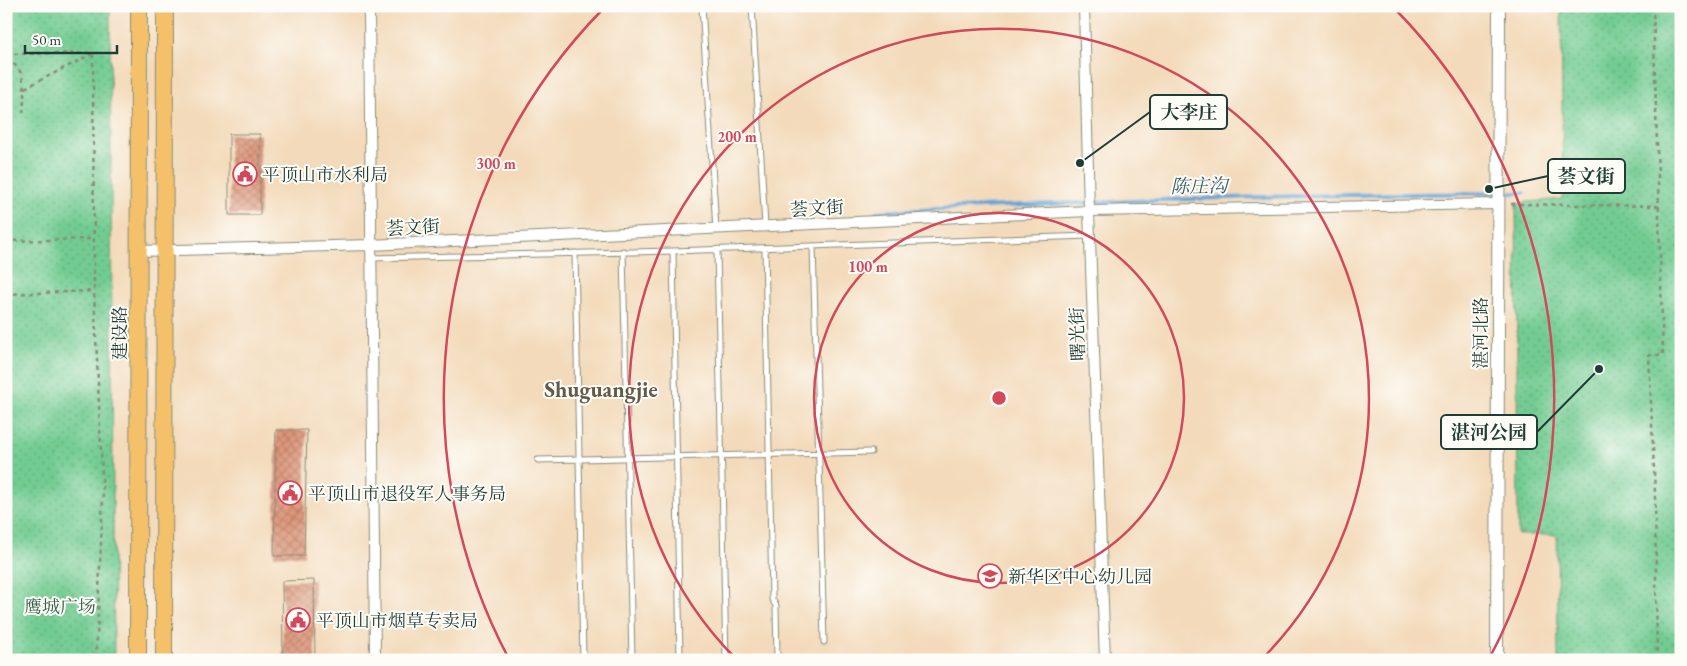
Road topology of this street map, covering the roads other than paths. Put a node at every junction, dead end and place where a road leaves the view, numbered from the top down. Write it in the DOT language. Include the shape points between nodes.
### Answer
graph roads {
  1 [pos="139,6"];
  2 [pos="165,6"];
  3 [pos="369,6"];
  4 [pos="702,6"];
  5 [pos="752,6"];
  6 [pos="1084,6"];
  7 [pos="1499,6"];
  8 [pos="1497,195"];
  9 [pos="1089,208"];
  10 [pos="764,226"];
  11 [pos="716,229"];
  12 [pos="1090,236"];
  13 [pos="370,245"];
  14 [pos="813,246"];
  15 [pos="765,248"];
  16 [pos="164,250"];
  17 [pos="717,250"];
  18 [pos="140,251"];
  19 [pos="622,251"];
  20 [pos="673,251"];
  21 [pos="576,253"];
  22 [pos="370,258"];
  23 [pos="871,452"];
  24 [pos="818,454"];
  25 [pos="771,455"];
  26 [pos="721,456"];
  27 [pos="677,457"];
  28 [pos="627,458"];
  29 [pos="580,459"];
  30 [pos="538,460"];
  31 [pos="824,642"];
  32 [pos="138,660"];
  33 [pos="164,660"];
  34 [pos="375,660"];
  35 [pos="583,660"];
  36 [pos="632,660"];
  37 [pos="680,660"];
  38 [pos="726,660"];
  39 [pos="777,660"];
  40 [pos="1105,660"];
  41 [pos="1497,660"];
  1 -- 18 [label="main road, 建设路"];
  2 -- 16 [label="main road"];
  3 -- 13 [label="street"];
  4 -- 11 [label="lane"];
  5 -- 10 [label="lane"];
  6 -- 9 [label="street, 曙光街"];
  7 -- 8 [label="street, 湛河北路"];
  8 -- 9 [label="street, 荟文街"];
  8 -- 41 [label="street, 湛河北路"];
  9 -- 10 [label="street, 荟文街"];
  9 -- 12 [label="street, 曙光街"];
  10 -- 11 [label="street, 荟文街"];
  11 -- 13 [label="street, 荟文街"];
  12 -- 14 [label="lane"];
  12 -- 40 [label="street, 曙光街"];
  13 -- 16 [label="street, 荟文街"];
  13 -- 22 [label="street"];
  14 -- 15 [label="lane"];
  14 -- 24 [label="lane"];
  15 -- 17 [label="lane"];
  15 -- 25 [label="lane"];
  16 -- 18 [label="street, 荟文街"];
  16 -- 33 [label="main road"];
  17 -- 20 [label="lane"];
  17 -- 26 [label="lane"];
  18 -- 32 [label="main road, 建设路"];
  19 -- 20 [label="lane"];
  19 -- 21 [label="lane"];
  19 -- 28 [label="lane"];
  20 -- 27 [label="lane"];
  21 -- 22 [label="lane"];
  21 -- 29 [label="lane"];
  22 -- 34 [label="street"];
  23 -- 24 [label="lane"];
  24 -- 25 [label="lane"];
  24 -- 31 [label="lane"];
  25 -- 26 [label="lane"];
  25 -- 39 [label="lane" via="772,600 776,606"];
  26 -- 27 [label="lane"];
  26 -- 38 [label="lane"];
  27 -- 28 [label="lane"];
  27 -- 37 [label="lane"];
  28 -- 29 [label="lane"];
  28 -- 36 [label="lane"];
  29 -- 30 [label="lane"];
  29 -- 35 [label="lane"];
}
